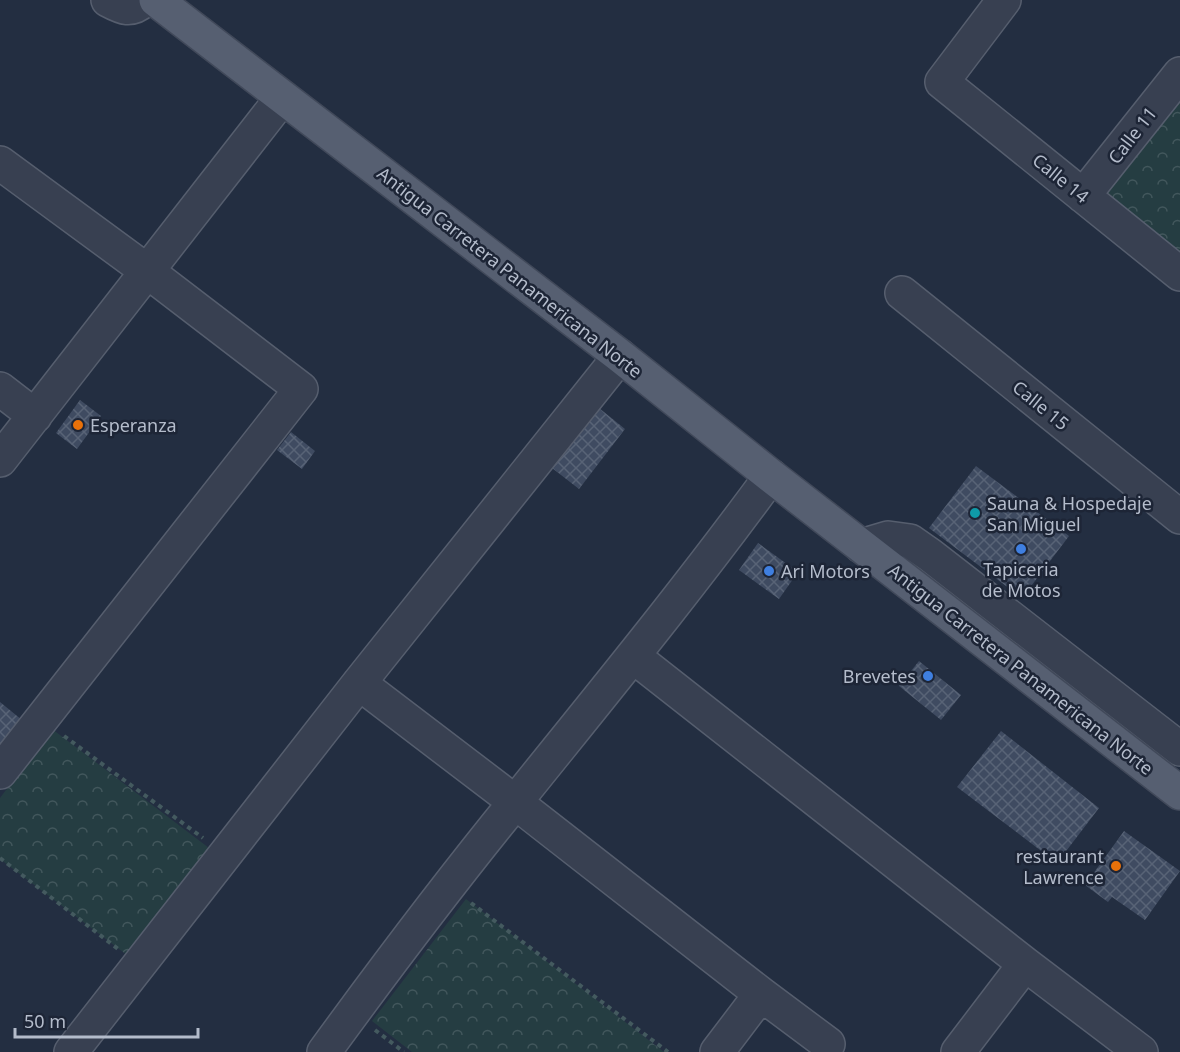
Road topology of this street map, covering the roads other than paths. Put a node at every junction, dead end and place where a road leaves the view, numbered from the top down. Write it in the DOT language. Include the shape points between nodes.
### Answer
graph roads {
  1 [pos="108,0"];
  2 [pos="144,0"];
  3 [pos="156,0"];
  4 [pos="1004,0"];
  5 [pos="1180,74"];
  6 [pos="282,98"];
  7 [pos="0,164"];
  8 [pos="1083,196"];
  9 [pos="147,271"];
  10 [pos="1180,273"];
  11 [pos="902,293"];
  12 [pos="620,356"];
  13 [pos="0,389"];
  14 [pos="35,416"];
  15 [pos="0,460"];
  16 [pos="771,476"];
  17 [pos="1180,517"];
  18 [pos="861,546"];
  19 [pos="633,656"];
  20 [pos="358,683"];
  21 [pos="1180,749"];
  22 [pos="0,772"];
  23 [pos="1180,793"];
  24 [pos="515,802"];
  25 [pos="1025,963"];
  26 [pos="761,994"];
  27 [pos="828,1044"];
  28 [pos="71,1052"];
  29 [pos="324,1052"];
  30 [pos="717,1052"];
  31 [pos="958,1052"];
  32 [pos="1141,1052"];
  1 -- 2 [label="street" via="124,8"];
  3 -- 6 [label="main road, Antigua Carretera Panamericana Norte"];
  4 -- 8 [label="street, Calle 14" via="942,82"];
  5 -- 8 [label="street, Calle 11"];
  6 -- 9 [label="street"];
  6 -- 12 [label="main road, Antigua Carretera Panamericana Norte"];
  7 -- 9 [label="street"];
  8 -- 10 [label="street, Calle 14"];
  9 -- 14 [label="street"];
  9 -- 22 [label="street" via="301,388"];
  11 -- 17 [label="street, Calle 15"];
  12 -- 16 [label="main road, Antigua Carretera Panamericana Norte"];
  12 -- 20 [label="street"];
  13 -- 14 [label="street"];
  14 -- 15 [label="street"];
  16 -- 18 [label="main road, Antigua Carretera Panamericana Norte"];
  16 -- 19 [label="street"];
  18 -- 21 [label="street, Antigua Carretera Panamericana Norte" via="888,538 910,541"];
  18 -- 23 [label="main road, Antigua Carretera Panamericana Norte"];
  19 -- 24 [label="street"];
  19 -- 25 [label="street"];
  20 -- 24 [label="street"];
  20 -- 28 [label="street"];
  24 -- 26 [label="street"];
  24 -- 29 [label="street"];
  25 -- 31 [label="street"];
  25 -- 32 [label="street"];
  26 -- 27 [label="street"];
  26 -- 30 [label="street"];
}
